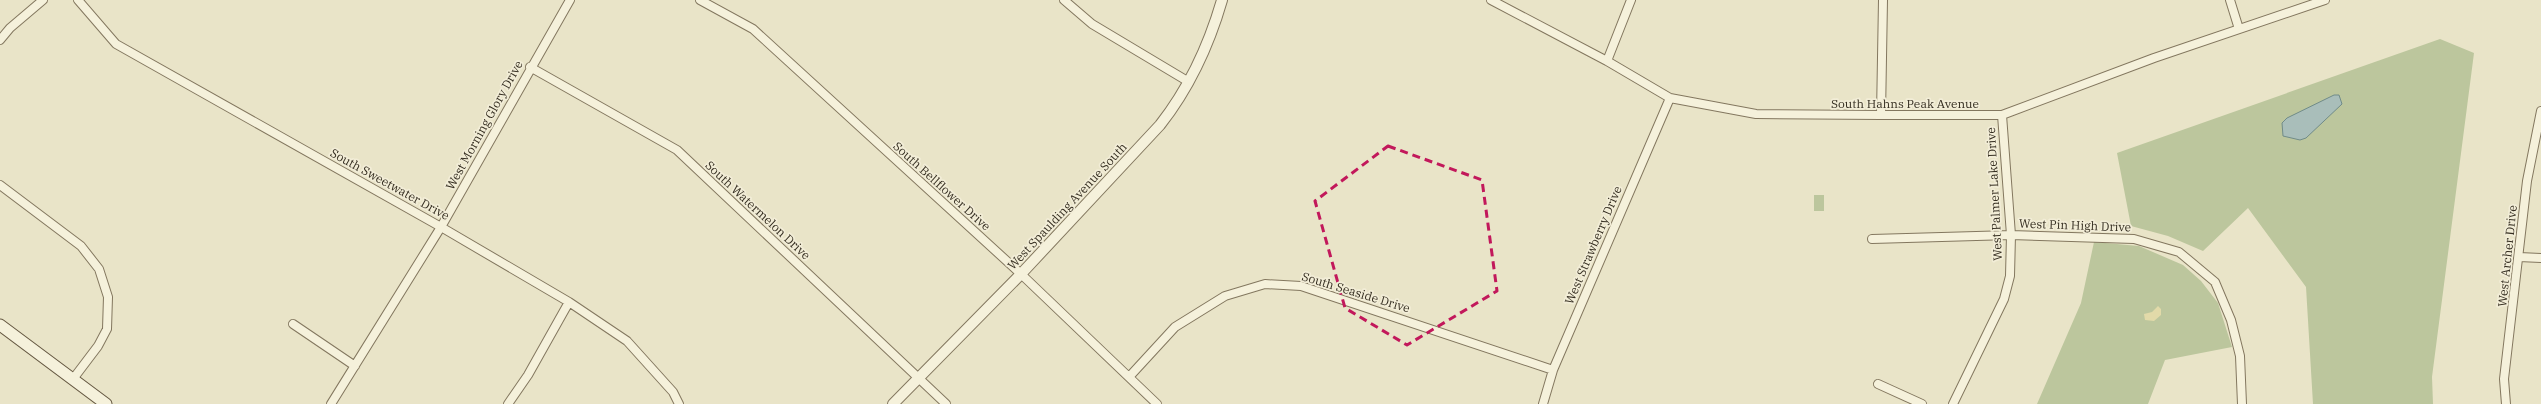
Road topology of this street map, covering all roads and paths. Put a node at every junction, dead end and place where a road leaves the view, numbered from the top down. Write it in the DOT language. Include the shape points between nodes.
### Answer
graph roads {
  1 [pos="43,0"];
  2 [pos="78,0"];
  3 [pos="570,0"];
  4 [pos="700,0"];
  5 [pos="1064,0"];
  6 [pos="1222,0"];
  7 [pos="1491,0"];
  8 [pos="1631,0"];
  9 [pos="1883,0"];
  10 [pos="2230,0"];
  11 [pos="2325,0"];
  12 [pos="2239,29"];
  13 [pos="0,40"];
  14 [pos="1607,60"];
  15 [pos="530,67"];
  16 [pos="1188,82"];
  17 [pos="1670,98"];
  18 [pos="2541,111"];
  19 [pos="1881,115"];
  20 [pos="2002,115"];
  21 [pos="0,185"];
  22 [pos="441,226"];
  23 [pos="2011,235"];
  24 [pos="1872,239"];
  25 [pos="2520,256"];
  26 [pos="2541,258"];
  27 [pos="1021,274"];
  28 [pos="569,302"];
  29 [pos="292,324"];
  30 [pos="0,325"];
  31 [pos="355,366"];
  32 [pos="1552,370"];
  33 [pos="918,377"];
  34 [pos="1129,377"];
  35 [pos="73,379"];
  36 [pos="1878,384"];
  37 [pos="106,404"];
  38 [pos="331,404"];
  39 [pos="508,404"];
  40 [pos="679,404"];
  41 [pos="893,404"];
  42 [pos="946,404"];
  43 [pos="1157,404"];
  44 [pos="1543,404"];
  45 [pos="1922,404"];
  46 [pos="1953,404"];
  47 [pos="2242,404"];
  48 [pos="2506,404"];
  1 -- 13 [label="street"];
  2 -- 22 [label="street, South Sweetwater Drive" via="116,44"];
  3 -- 15 [label="street, West Morning Glory Drive"];
  4 -- 27 [label="street, South Bellflower Drive" via="753,29"];
  5 -- 16 [label="street" via="1092,24"];
  6 -- 16 [label="street, West Spaulding Avenue South" via="1215,24"];
  7 -- 14 [label="street, South Hahns Peak Avenue"];
  8 -- 14 [label="street"];
  9 -- 19 [label="street"];
  10 -- 12 [label="street"];
  11 -- 12 [label="street, South Hahns Peak Avenue"];
  12 -- 20 [label="street, South Hahns Peak Avenue"];
  14 -- 17 [label="street, South Hahns Peak Avenue"];
  15 -- 22 [label="street, West Morning Glory Drive"];
  15 -- 33 [label="street, South Watermelon Drive" via="678,150"];
  16 -- 27 [label="street, West Spaulding Avenue South" via="1175,106 1160,125"];
  17 -- 19 [label="street, South Hahns Peak Avenue" via="1756,114"];
  17 -- 32 [label="street, West Strawberry Drive"];
  18 -- 25 [label="street, West Archer Drive" via="2527,181"];
  19 -- 20 [label="street, South Hahns Peak Avenue"];
  20 -- 23 [label="street, West Palmer Lake Drive"];
  21 -- 35 [label="street" via="80,246 100,269 108,297 107,329 98,346"];
  22 -- 28 [label="street, South Sweetwater Drive"];
  22 -- 31 [label="street, West Morning Glory Drive"];
  23 -- 24 [label="street, West Pin High Drive"];
  23 -- 46 [label="street, West Palmer Lake Drive" via="2010,276 2004,299"];
  23 -- 47 [label="street, West Pin High Drive" via="2134,239 2179,252 2215,282 2231,320 2240,356"];
  25 -- 26 [label="street"];
  25 -- 48 [label="street, West Archer Drive" via="2504,379"];
  27 -- 33 [label="street, West Spaulding Avenue South"];
  27 -- 34 [label="street, South Bellflower Drive"];
  28 -- 39 [label="street" via="528,375"];
  28 -- 40 [label="street, South Sweetwater Drive" via="627,341 673,392"];
  29 -- 31 [label="street"];
  30 -- 35 [label="main road"];
  31 -- 38 [label="street, West Morning Glory Drive"];
  32 -- 34 [label="street, South Seaside Drive" via="1301,286 1265,284 1225,296 1175,327"];
  32 -- 44 [label="street, West Strawberry Drive"];
  33 -- 41 [label="street, West Spaulding Avenue South"];
  33 -- 42 [label="street, South Watermelon Drive"];
  34 -- 43 [label="street, South Bellflower Drive"];
  35 -- 37 [label="main road"];
  36 -- 45 [label="street"];
}
